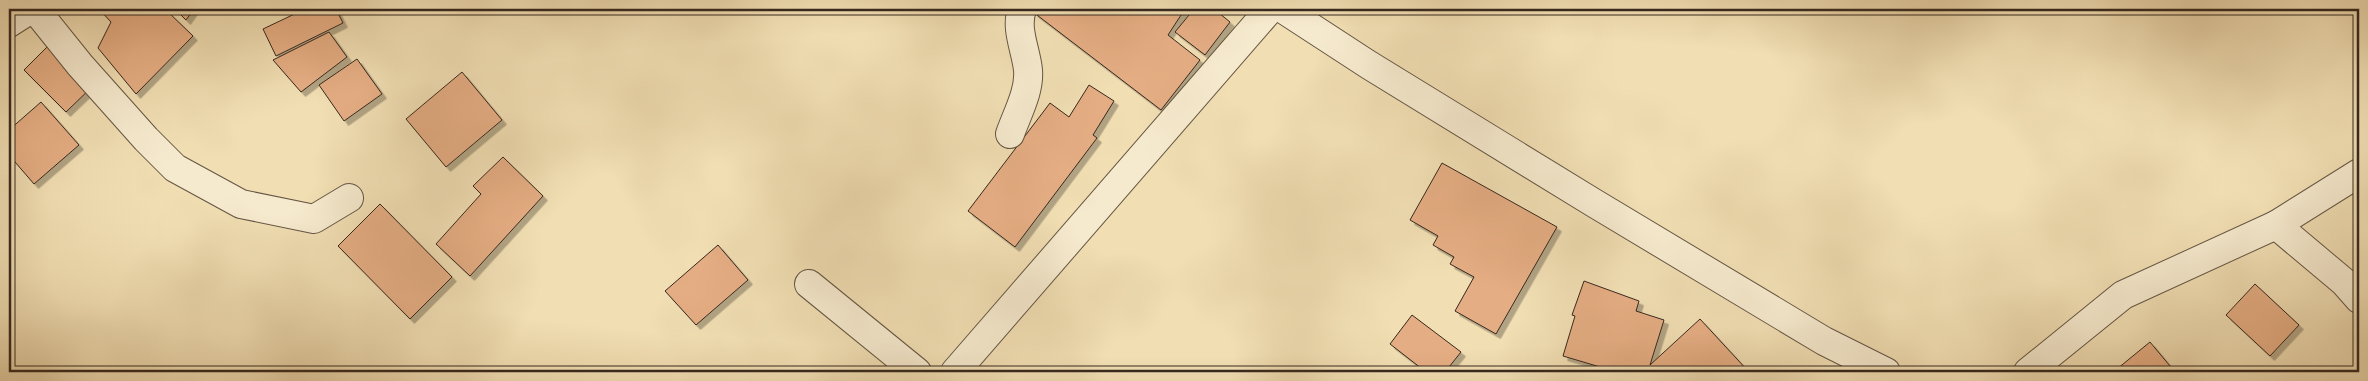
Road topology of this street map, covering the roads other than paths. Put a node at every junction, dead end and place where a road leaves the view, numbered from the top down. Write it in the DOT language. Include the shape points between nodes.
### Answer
graph roads {
  1 [pos="31,9"];
  2 [pos="36,9"];
  3 [pos="1022,9"];
  4 [pos="1270,9"];
  5 [pos="1283,9"];
  6 [pos="9,23"];
  7 [pos="1010,134"];
  8 [pos="2359,173"];
  9 [pos="349,198"];
  10 [pos="2276,225"];
  11 [pos="809,284"];
  12 [pos="2359,299"];
  13 [pos="917,372"];
  14 [pos="955,372"];
  15 [pos="1886,372"];
  16 [pos="2028,372"];
  1 -- 6 [label="street"];
  2 -- 9 [label="street" via="80,65 175,168 241,204 314,219"];
  3 -- 7 [label="street" via="1020,32 1028,71 1027,85"];
  4 -- 14 [label="street"];
  5 -- 15 [label="street" via="1594,204 1824,341"];
  8 -- 10 [label="street"];
  10 -- 12 [label="street" via="2344,282"];
  10 -- 16 [label="street" via="2123,295"];
  11 -- 13 [label="street"];
}
